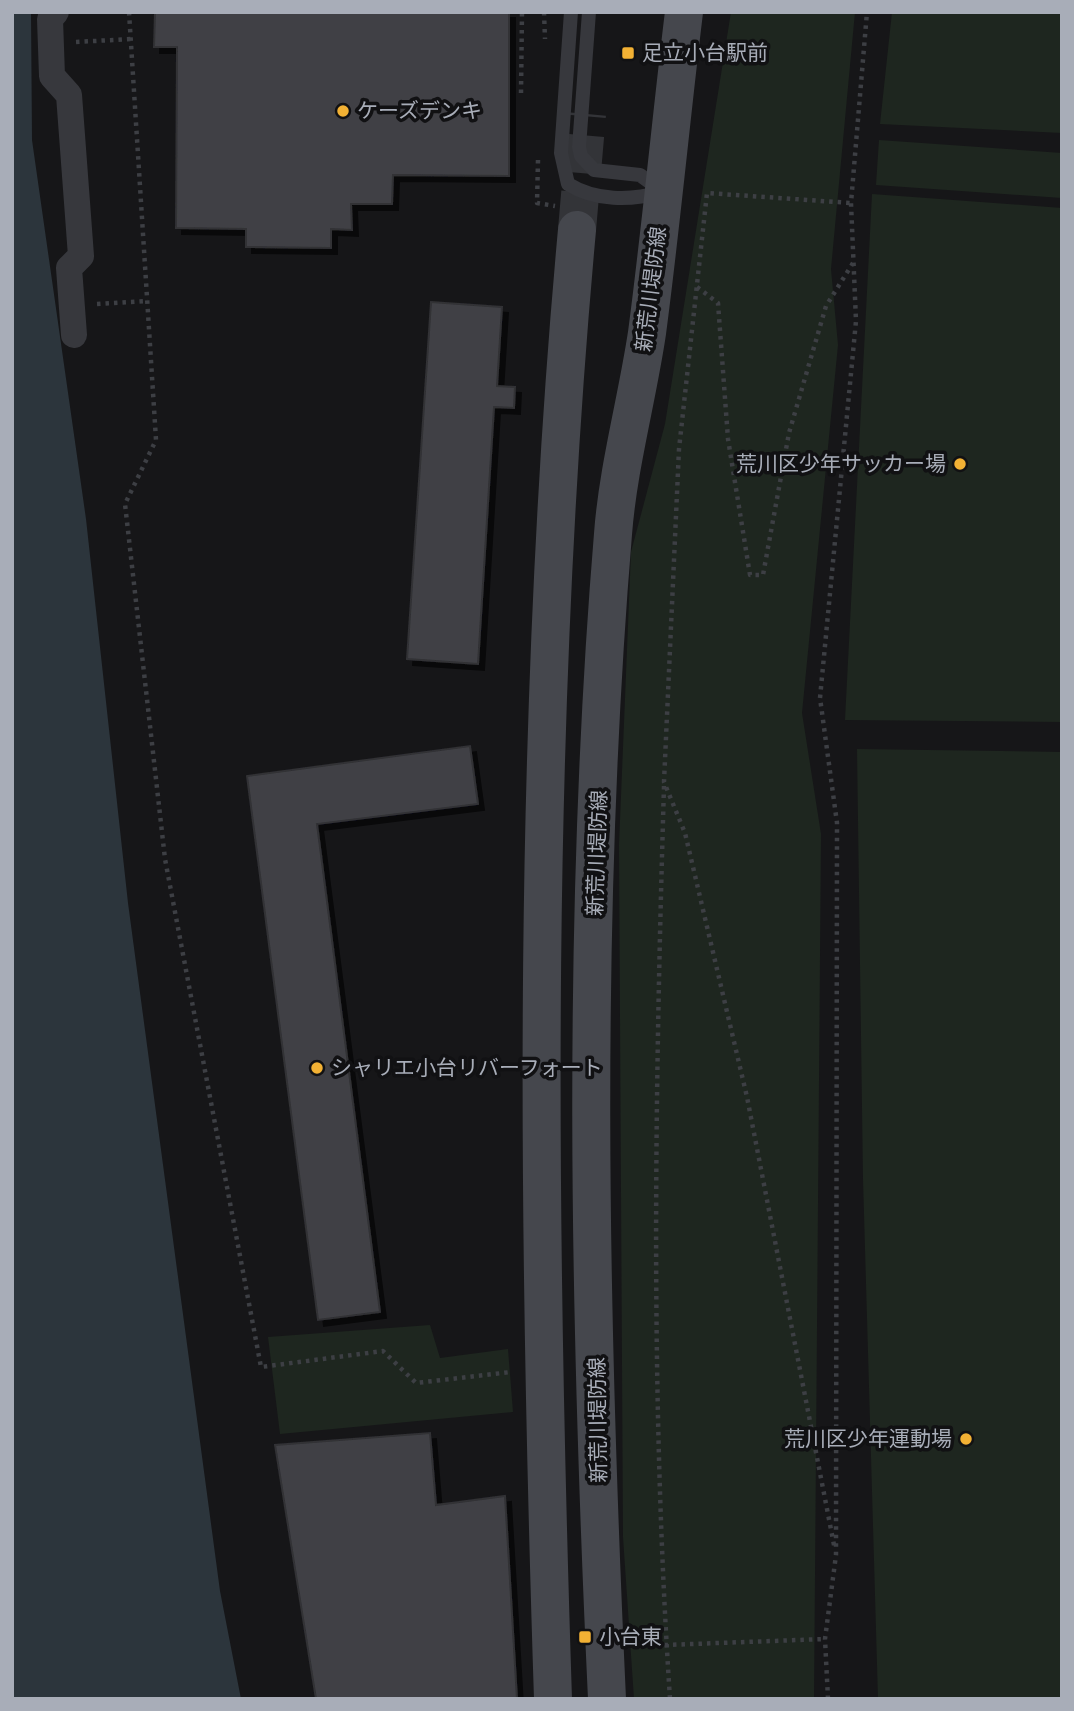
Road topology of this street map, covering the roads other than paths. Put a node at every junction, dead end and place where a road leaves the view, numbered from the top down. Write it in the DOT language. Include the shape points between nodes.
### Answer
graph roads {
  1 [pos="56,12"];
  2 [pos="571,12"];
  3 [pos="589,12"];
  4 [pos="684,12"];
  5 [pos="663,192"];
  6 [pos="577,230"];
  7 [pos="74,335"];
  8 [pos="553,1699"];
  9 [pos="607,1699"];
  1 -- 7 [label="street" via="50,19 52,76 69,95 81,256 69,268"];
  2 -- 5 [label="lane" via="561,153 568,184 583,194 637,200"];
  3 -- 5 [label="lane" via="581,156 594,170 640,175"];
  4 -- 5 [label="main road, 新荒川堤防線"];
  5 -- 9 [label="main road, 新荒川堤防線" via="646,335 613,527 600,744 593,1107 598,1467"];
  6 -- 8 [label="main road" via="547,663 542,839 540,1191"];
}
